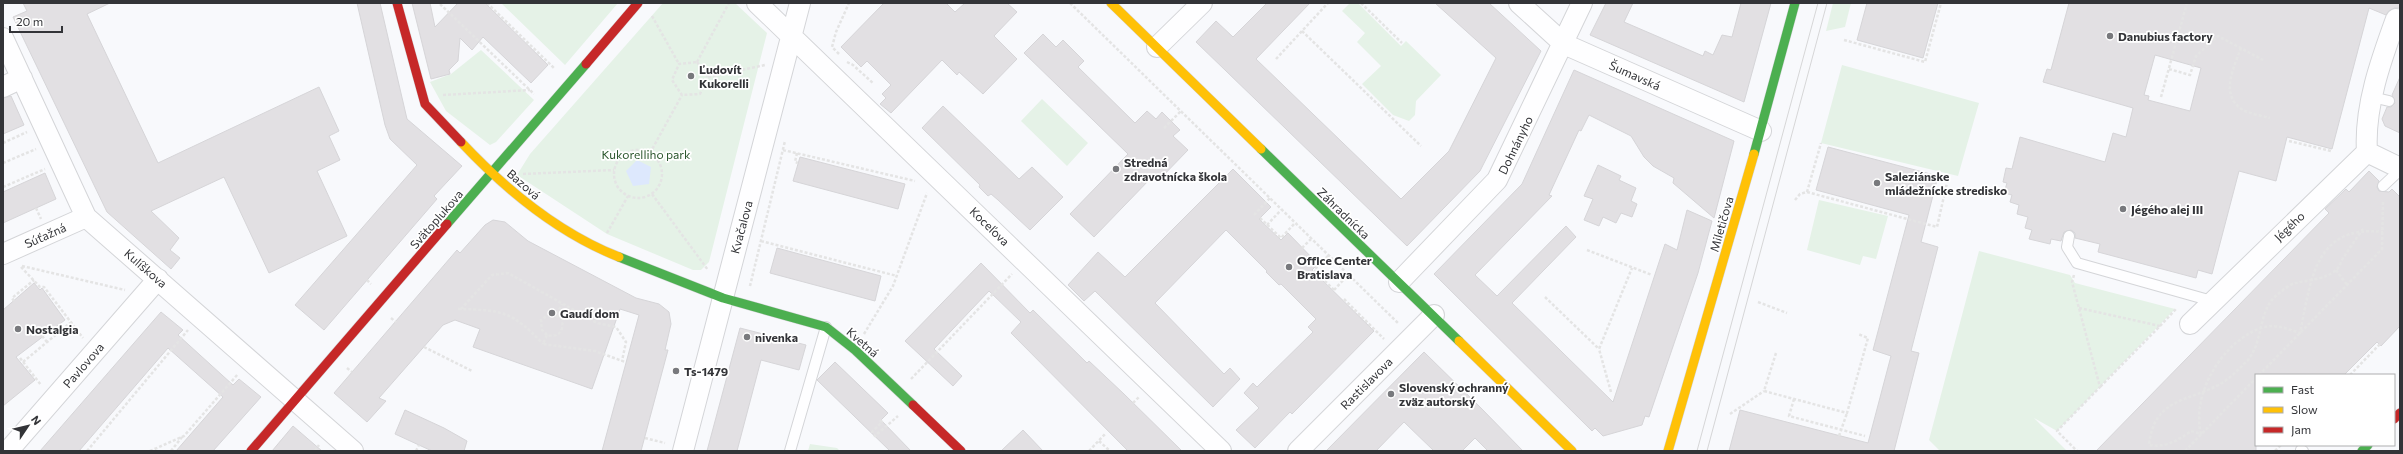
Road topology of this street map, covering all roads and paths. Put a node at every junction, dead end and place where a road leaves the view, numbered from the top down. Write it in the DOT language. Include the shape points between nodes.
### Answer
graph roads {
  1 [pos="397,3"];
  2 [pos="487,3"];
  3 [pos="638,3"];
  4 [pos="729,3"];
  5 [pos="757,3"];
  6 [pos="800,3"];
  7 [pos="849,3"];
  8 [pos="1070,3"];
  9 [pos="1111,3"];
  10 [pos="1202,3"];
  11 [pos="1328,3"];
  12 [pos="1361,3"];
  13 [pos="1519,3"];
  14 [pos="1582,3"];
  15 [pos="1795,3"];
  16 [pos="1941,3"];
  17 [pos="2187,3"];
  18 [pos="440,4"];
  19 [pos="649,11"];
  20 [pos="2396,19"];
  21 [pos="1302,31"];
  22 [pos="791,34"];
  23 [pos="3,38"];
  24 [pos="1844,40"];
  25 [pos="1402,43"];
  26 [pos="1564,44"];
  27 [pos="1157,47"];
  28 [pos="2241,48"];
  29 [pos="1276,59"];
  30 [pos="2264,60"];
  31 [pos="697,62"];
  32 [pos="679,64"];
  33 [pos="765,65"];
  34 [pos="2169,69"];
  35 [pos="561,75"];
  36 [pos="708,77"];
  37 [pos="22,78"];
  38 [pos="874,84"];
  39 [pos="3,86"];
  40 [pos="530,90"];
  41 [pos="440,95"];
  42 [pos="535,95"];
  43 [pos="682,95"];
  44 [pos="2161,98"];
  45 [pos="1180,111"];
  46 [pos="2270,118"];
  47 [pos="1164,128"];
  48 [pos="1761,131"];
  49 [pos="28,132"];
  50 [pos="786,136"];
  51 [pos="2288,141"];
  52 [pos="50,142"];
  53 [pos="3,143"];
  54 [pos="1821,143"];
  55 [pos="1421,146"];
  56 [pos="783,150"];
  57 [pos="2331,151"];
  58 [pos="2367,152"];
  59 [pos="650,153"];
  60 [pos="797,153"];
  61 [pos="3,163"];
  62 [pos="798,163"];
  63 [pos="51,166"];
  64 [pos="2400,169"];
  65 [pos="614,170"];
  66 [pos="492,172"];
  67 [pos="1949,174"];
  68 [pos="517,175"];
  69 [pos="932,179"];
  70 [pos="2383,186"];
  71 [pos="3,187"];
  72 [pos="1806,192"];
  73 [pos="652,194"];
  74 [pos="628,196"];
  75 [pos="2383,197"];
  76 [pos="1270,198"];
  77 [pos="1795,200"];
  78 [pos="36,208"];
  79 [pos="1281,210"];
  80 [pos="1254,215"];
  81 [pos="86,217"];
  82 [pos="1260,218"];
  83 [pos="43,223"];
  84 [pos="1295,223"];
  85 [pos="1267,225"];
  86 [pos="2363,230"];
  87 [pos="2383,232"];
  88 [pos="2069,236"];
  89 [pos="605,237"];
  90 [pos="1311,239"];
  91 [pos="761,241"];
  92 [pos="1302,248"];
  93 [pos="1587,250"];
  94 [pos="1328,256"];
  95 [pos="10,258"];
  96 [pos="2077,263"];
  97 [pos="20,266"];
  98 [pos="1632,268"];
  99 [pos="1017,269"];
  100 [pos="2336,270"];
  101 [pos="711,274"];
  102 [pos="1348,275"];
  103 [pos="1652,275"];
  104 [pos="897,276"];
  105 [pos="158,279"];
  106 [pos="34,280"];
  107 [pos="2311,281"];
  108 [pos="1399,282"];
  109 [pos="2347,285"];
  110 [pos="128,290"];
  111 [pos="1545,297"];
  112 [pos="723,298"];
  113 [pos="1344,299"];
  114 [pos="14,301"];
  115 [pos="2212,301"];
  116 [pos="1758,302"];
  117 [pos="562,304"];
  118 [pos="746,304"];
  119 [pos="2178,307"];
  120 [pos="2079,308"];
  121 [pos="1787,313"];
  122 [pos="557,314"];
  123 [pos="1434,315"];
  124 [pos="70,322"];
  125 [pos="2190,324"];
  126 [pos="826,326"];
  127 [pos="1400,326"];
  128 [pos="2160,326"];
  129 [pos="2262,327"];
  130 [pos="189,329"];
  131 [pos="2300,333"];
  132 [pos="1858,334"];
  133 [pos="546,335"];
  134 [pos="42,336"];
  135 [pos="1386,340"];
  136 [pos="86,341"];
  137 [pos="47,342"];
  138 [pos="543,344"];
  139 [pos="2380,344"];
  140 [pos="424,347"];
  141 [pos="1599,349"];
  142 [pos="855,350"];
  143 [pos="1776,353"];
  144 [pos="20,358"];
  145 [pos="622,361"];
  146 [pos="23,362"];
  147 [pos="625,362"];
  148 [pos="472,371"];
  149 [pos="239,373"];
  150 [pos="2260,374"];
  151 [pos="2351,374"];
  152 [pos="2255,379"];
  153 [pos="907,383"];
  154 [pos="2100,387"];
  155 [pos="44,388"];
  156 [pos="1764,391"];
  157 [pos="1611,392"];
  158 [pos="2203,392"];
  159 [pos="1794,399"];
  160 [pos="295,400"];
  161 [pos="1847,413"];
  162 [pos="1730,414"];
  163 [pos="899,415"];
  164 [pos="880,420"];
  165 [pos="1842,430"];
  166 [pos="1106,433"];
  167 [pos="2201,434"];
  168 [pos="184,436"];
  169 [pos="1839,436"];
  170 [pos="1865,436"];
  171 [pos="644,438"];
  172 [pos="1561,440"];
  173 [pos="1099,441"];
  174 [pos="665,444"];
  175 [pos="320,445"];
  176 [pos="419,445"];
  177 [pos="8,451"];
  178 [pos="87,451"];
  179 [pos="150,451"];
  180 [pos="170,451"];
  181 [pos="251,451"];
  182 [pos="314,451"];
  183 [pos="353,451"];
  184 [pos="416,451"];
  185 [pos="683,451"];
  186 [pos="790,451"];
  187 [pos="961,451"];
  188 [pos="1089,451"];
  189 [pos="1110,451"];
  190 [pos="1221,451"];
  191 [pos="1298,451"];
  192 [pos="1572,451"];
  193 [pos="1581,451"];
  194 [pos="1668,451"];
  195 [pos="2077,451"];
  196 [pos="2185,451"];
  1 -- 66 [label="street, Bazová" via="425,104 434,117"];
  2 -- 35 [label="path"];
  3 -- 66 [label="street, Svätoplukova"];
  4 -- 31 [label="path"];
  5 -- 22 [label="street, Koceľova"];
  6 -- 22 [label="street, Kvačalova"];
  7 -- 38 [label="path" via="832,47"];
  8 -- 45 [label="path"];
  9 -- 27 [label="street, Záhradnícka"];
  10 -- 27 [label="street"];
  11 -- 21 [label="path"];
  12 -- 25 [label="path"];
  13 -- 26 [label="street, Šumavská"];
  14 -- 26 [label="street, Dohnányho"];
  15 -- 48 [label="street, Miletičova"];
  16 -- 24 [label="path" via="1925,62"];
  17 -- 34 [label="path"];
  18 -- 40 [label="path"];
  19 -- 32 [label="path"];
  20 -- 58 [label="street" via="2381,99 2366,132"];
  21 -- 29 [label="path"];
  21 -- 55 [label="path"];
  22 -- 69 [label="street, Koceľova"];
  22 -- 112 [label="street, Kvačalova"];
  23 -- 37 [label="street, Kulíškova"];
  26 -- 48 [label="street, Šumavská"];
  26 -- 108 [label="street, Dohnányho" via="1497,180"];
  27 -- 108 [label="street, Záhradnícka"];
  28 -- 30 [label="path"];
  28 -- 34 [label="path" via="2218,36 2196,56 2190,75"];
  28 -- 46 [label="path" via="2230,79 2230,94 2243,110"];
  31 -- 32 [label="path"];
  31 -- 36 [label="path"];
  32 -- 43 [label="path" via="672,80"];
  33 -- 36 [label="path"];
  34 -- 44 [label="path"];
  36 -- 43 [label="path" via="700,94"];
  37 -- 39 [label="street"];
  37 -- 52 [label="street, Kulíškova"];
  40 -- 41 [label="path"];
  40 -- 42 [label="path"];
  43 -- 59 [label="path"];
  45 -- 47 [label="path"];
  45 -- 76 [label="path"];
  48 -- 194 [label="street, Miletičova"];
  49 -- 53 [label="path"];
  50 -- 56 [label="path"];
  51 -- 57 [label="path"];
  52 -- 61 [label="path"];
  52 -- 81 [label="street, Kulíškova"];
  54 -- 72 [label="path"];
  56 -- 60 [label="path"];
  56 -- 91 [label="path"];
  58 -- 64 [label="street"];
  58 -- 115 [label="street, Jégého"];
  59 -- 65 [label="path" via="642,150 627,152"];
  59 -- 73 [label="path" via="656,158 662,173 658,188"];
  60 -- 62 [label="path" via="795,162"];
  60 -- 69 [label="path"];
  63 -- 71 [label="path"];
  64 -- 70 [label="lane"];
  65 -- 68 [label="path"];
  65 -- 74 [label="path" via="617,186"];
  66 -- 112 [label="street, Bazová" via="542,216 598,249"];
  66 -- 160 [label="street, Svätoplukova"];
  67 -- 72 [label="path" via="1937,227"];
  69 -- 104 [label="path"];
  69 -- 190 [label="street, Koceľova"];
  72 -- 77 [label="path"];
  73 -- 74 [label="path" via="640,198"];
  73 -- 101 [label="path"];
  74 -- 89 [label="path"];
  75 -- 87 [label="path"];
  76 -- 79 [label="path"];
  76 -- 80 [label="path"];
  78 -- 83 [label="path"];
  79 -- 84 [label="path"];
  79 -- 85 [label="path"];
  81 -- 95 [label="street, Súťažná"];
  81 -- 105 [label="street, Kulíškova"];
  82 -- 85 [label="path"];
  84 -- 85 [label="path" via="1281,238"];
  84 -- 90 [label="path"];
  86 -- 87 [label="path"];
  86 -- 100 [label="path"];
  86 -- 107 [label="path" via="2348,233 2335,240 2324,252"];
  87 -- 109 [label="path" via="2382,249"];
  88 -- 96 [label="lane" via="2067,247"];
  90 -- 92 [label="path"];
  90 -- 94 [label="path"];
  91 -- 104 [label="path"];
  91 -- 118 [label="path"];
  93 -- 98 [label="path"];
  94 -- 102 [label="path"];
  94 -- 102 [label="path" via="1314,270 1334,290"];
  95 -- 97 [label="path"];
  96 -- 115 [label="lane"];
  96 -- 120 [label="path" via="2072,282"];
  97 -- 106 [label="path"];
  97 -- 110 [label="path"];
  98 -- 103 [label="path"];
  98 -- 141 [label="path"];
  99 -- 153 [label="path"];
  100 -- 107 [label="path"];
  100 -- 109 [label="path"];
  102 -- 127 [label="path"];
  104 -- 142 [label="path"];
  105 -- 160 [label="street, Kulíškova"];
  105 -- 177 [label="street, Pavlovova"];
  106 -- 114 [label="path" via="12,298"];
  106 -- 124 [label="path" via="40,287 44,287 63,309 62,313"];
  107 -- 129 [label="path" via="2295,283 2277,294 2264,312"];
  107 -- 131 [label="path"];
  108 -- 123 [label="street, Záhradnícka"];
  109 -- 131 [label="path"];
  111 -- 141 [label="path"];
  112 -- 118 [label="street, Kvetná"];
  112 -- 185 [label="street, Kvačalova"];
  113 -- 135 [label="path"];
  115 -- 125 [label="street, Jégého"];
  116 -- 121 [label="path"];
  117 -- 122 [label="path"];
  117 -- 138 [label="path" via="508,273 492,275 459,309 495,310 516,318"];
  117 -- 145 [label="path" via="597,323 616,327 626,342"];
  118 -- 126 [label="street, Kvetná"];
  119 -- 128 [label="path"];
  120 -- 128 [label="path"];
  120 -- 154 [label="path"];
  122 -- 133 [label="path" via="552,313 541,320 542,330"];
  122 -- 133 [label="path" via="562,319 564,328 553,336"];
  123 -- 172 [label="street, Záhradnícka"];
  123 -- 191 [label="street, Rastislavova"];
  124 -- 136 [label="path"];
  124 -- 137 [label="path"];
  126 -- 142 [label="street, Kvetná"];
  126 -- 186 [label="lane"];
  128 -- 154 [label="path"];
  129 -- 131 [label="path" via="2280,326"];
  129 -- 158 [label="path" via="2230,348"];
  129 -- 158 [label="path" via="2247,362 2222,383"];
  130 -- 178 [label="path"];
  131 -- 150 [label="path"];
  132 -- 161 [label="path" via="1868,338"];
  133 -- 138 [label="path"];
  134 -- 137 [label="path"];
  137 -- 146 [label="path"];
  138 -- 145 [label="path" via="595,351"];
  139 -- 151 [label="path"];
  140 -- 148 [label="path"];
  141 -- 157 [label="path"];
  142 -- 187 [label="street, Kvetná"];
  143 -- 156 [label="path"];
  144 -- 146 [label="path"];
  145 -- 147 [label="path"];
  146 -- 155 [label="path"];
  149 -- 168 [label="path"];
  152 -- 167 [label="path"];
  154 -- 195 [label="path" via="2057,431"];
  156 -- 159 [label="path"];
  156 -- 162 [label="path"];
  158 -- 167 [label="path" via="2198,421"];
  158 -- 167 [label="path" via="2178,400 2160,413 2151,429 2149,445 2157,446 2176,441 2192,431"];
  159 -- 161 [label="path"];
  159 -- 165 [label="path" via="1789,416"];
  160 -- 181 [label="street, Svätoplukova"];
  160 -- 183 [label="street, Kulíškova"];
  161 -- 165 [label="path"];
  163 -- 164 [label="path" via="874,436 872,432 882,422"];
  165 -- 169 [label="path"];
  165 -- 170 [label="path"];
  166 -- 173 [label="path"];
  167 -- 196 [label="path"];
  168 -- 179 [label="path"];
  168 -- 180 [label="path"];
  171 -- 174 [label="path"];
  172 -- 192 [label="street, Záhradnícka"];
  172 -- 193 [label="street, Záhradnícka"];
  173 -- 188 [label="path"];
  173 -- 189 [label="path"];
  175 -- 182 [label="path"];
  176 -- 184 [label="path"];
}
